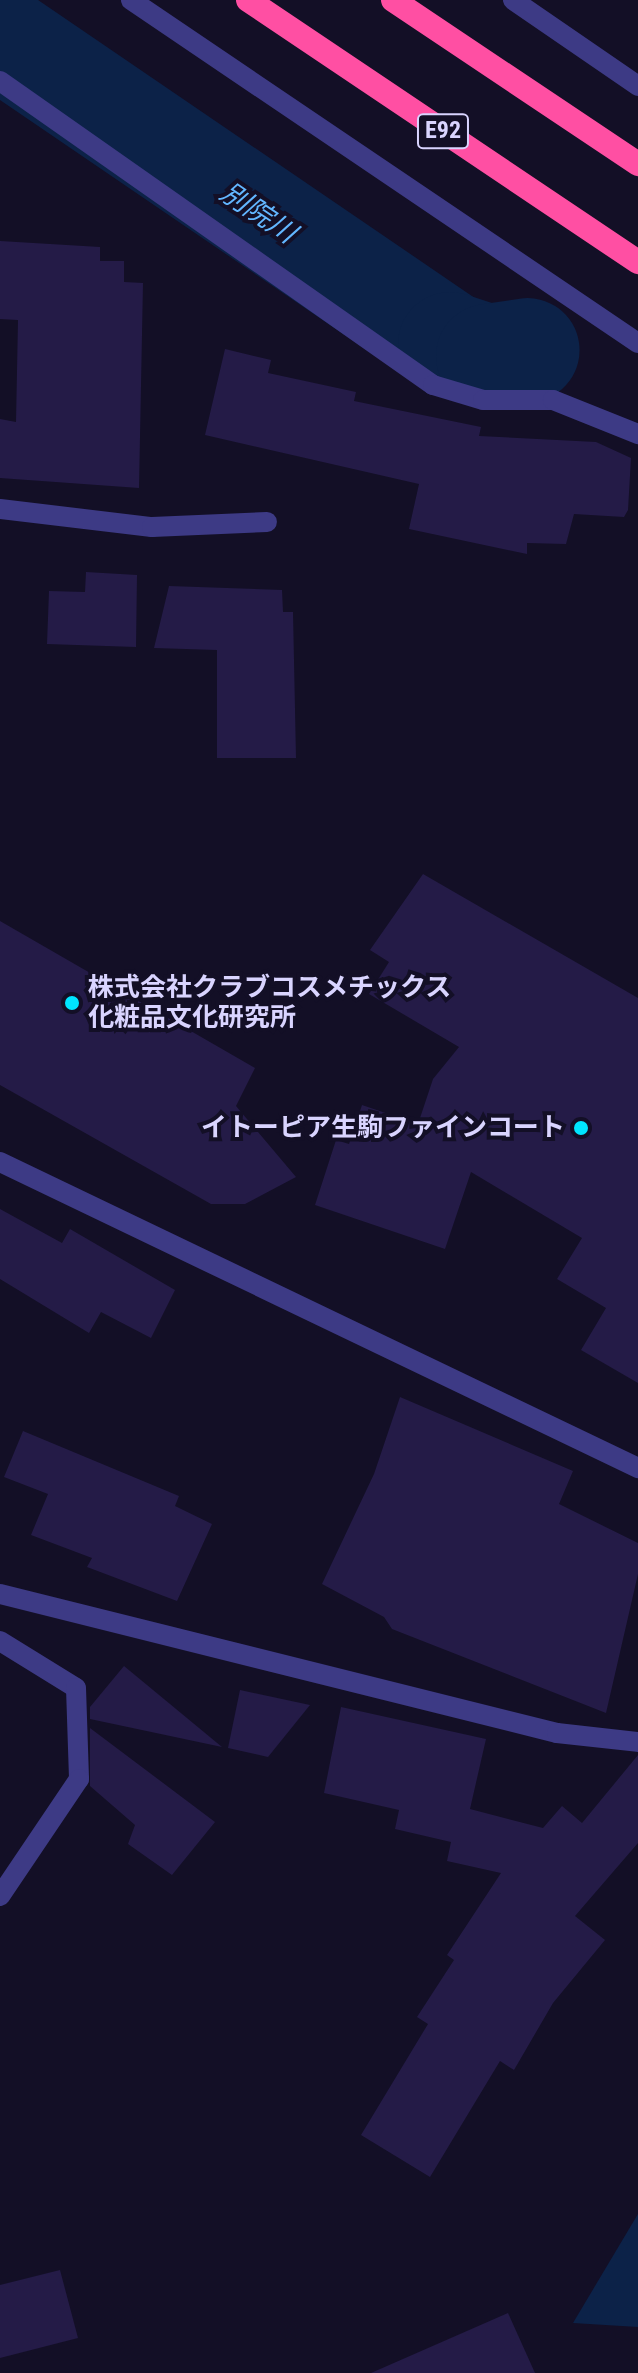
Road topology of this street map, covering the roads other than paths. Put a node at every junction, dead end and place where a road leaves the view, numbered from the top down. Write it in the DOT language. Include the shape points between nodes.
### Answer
graph roads {
  1 [pos="131,0"];
  2 [pos="248,0"];
  3 [pos="393,0"];
  4 [pos="513,0"];
  5 [pos="0,81"];
  6 [pos="638,86"];
  7 [pos="638,164"];
  8 [pos="638,262"];
  9 [pos="638,343"];
  10 [pos="638,434"];
  11 [pos="0,509"];
  12 [pos="267,522"];
  13 [pos="0,1162"];
  14 [pos="638,1468"];
  15 [pos="0,1594"];
  16 [pos="0,1641"];
  17 [pos="638,1742"];
  18 [pos="0,1896"];
  1 -- 9 [label="street"];
  2 -- 8 [label="highway, E92"];
  3 -- 7 [label="highway"];
  4 -- 6 [label="street"];
  5 -- 10 [label="street" via="433,385 483,400 553,400"];
  11 -- 12 [label="street" via="152,527"];
  13 -- 14 [label="street"];
  15 -- 17 [label="street" via="557,1733"];
  16 -- 18 [label="street" via="76,1688 79,1779"];
}
